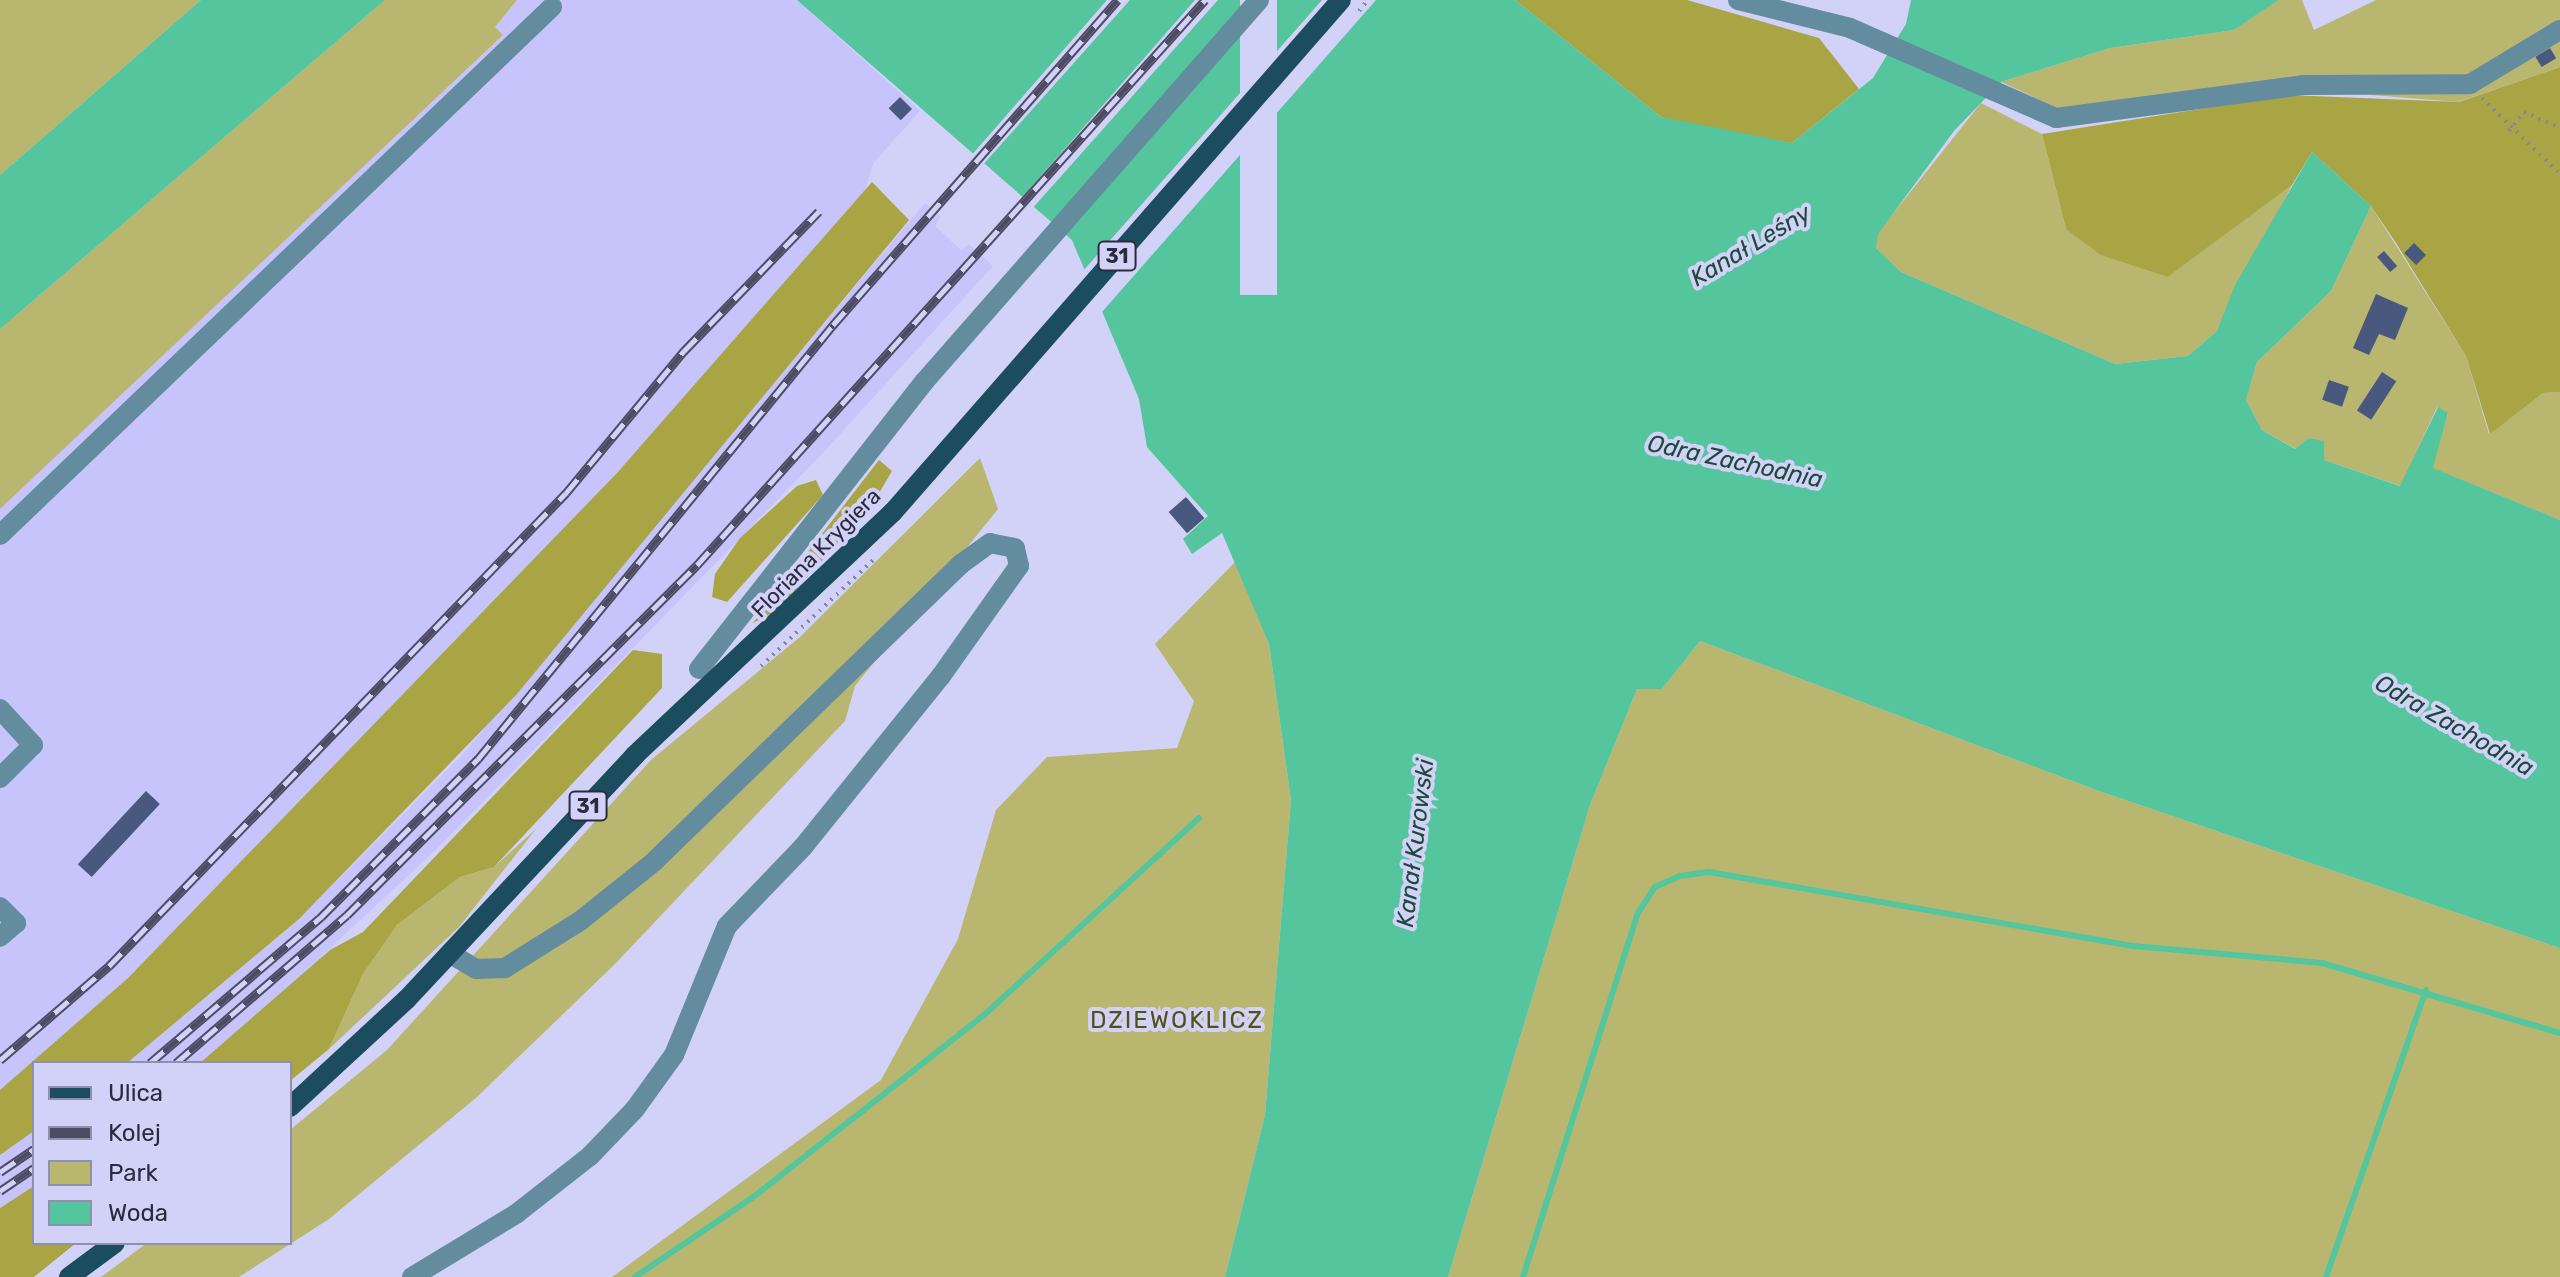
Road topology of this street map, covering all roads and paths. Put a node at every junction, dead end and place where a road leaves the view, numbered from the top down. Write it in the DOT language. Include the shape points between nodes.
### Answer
graph roads {
  1 [pos="1259,0"];
  2 [pos="1341,0"];
  3 [pos="1746,1"];
  4 [pos="552,7"];
  5 [pos="2560,30"];
  6 [pos="2470,84"];
  7 [pos="2560,128"];
  8 [pos="2509,131"];
  9 [pos="2560,174"];
  10 [pos="0,535"];
  11 [pos="699,669"];
  12 [pos="0,709"];
  13 [pos="0,778"];
  14 [pos="0,907"];
  15 [pos="0,937"];
  16 [pos="451,954"];
  17 [pos="292,1105"];
  18 [pos="112,1245"];
  19 [pos="69,1277"];
  20 [pos="412,1277"];
  1 -- 11 [label="street, Floriana Krygiera" via="1011,282"];
  2 -- 16 [label="main road, Floriana Krygiera / 31" via="893,512 634,756"];
  3 -- 6 [label="street" via="1865,34 2029,111 2056,118 2118,114 2303,85"];
  4 -- 10 [label="street"];
  5 -- 6 [label="street"];
  6 -- 8 [label="path"];
  7 -- 8 [label="path" via="2524,112"];
  8 -- 9 [label="path"];
  12 -- 13 [label="street" via="33,745"];
  14 -- 15 [label="street" via="16,923"];
  16 -- 17 [label="main road, Floriana Krygiera / 31"];
  16 -- 20 [label="street" via="476,969 505,968 580,921 655,861 961,564 990,543 1015,548 1019,566 941,676 803,847 727,926 674,1055 635,1109 590,1156 516,1214"];
  18 -- 19 [label="main road"];
}
